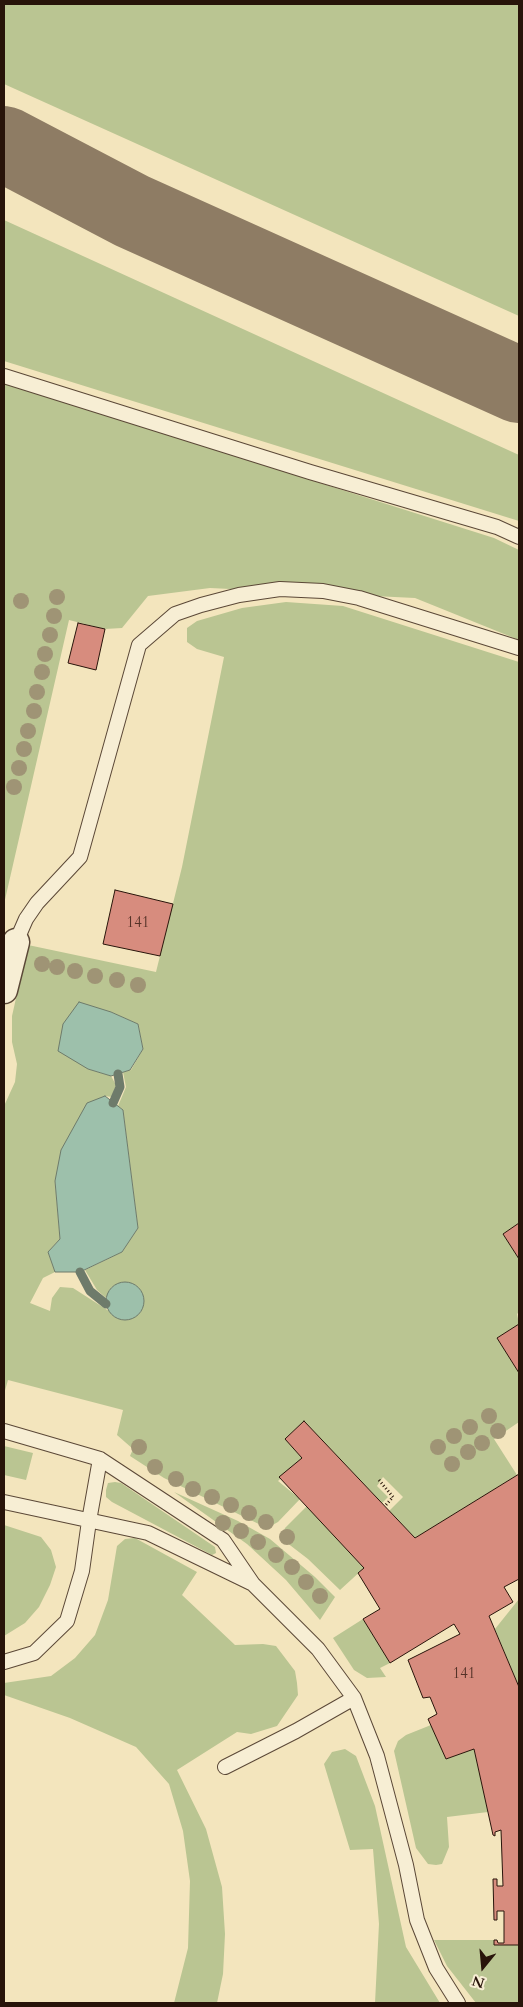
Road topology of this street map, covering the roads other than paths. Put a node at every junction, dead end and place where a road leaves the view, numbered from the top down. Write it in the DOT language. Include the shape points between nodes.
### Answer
graph roads {
  1 [pos="4,376"];
  2 [pos="519,537"];
  3 [pos="519,648"];
  4 [pos="16,942"];
  5 [pos="4,990"];
  6 [pos="4,1431"];
  7 [pos="100,1459"];
  8 [pos="4,1502"];
  9 [pos="88,1521"];
  10 [pos="253,1584"];
  11 [pos="4,1662"];
  12 [pos="354,1698"];
  13 [pos="225,1767"];
  14 [pos="458,2003"];
  1 -- 2 [label="lane" via="497,527"];
  3 -- 4 [label="lane" via="377,603 323,590 280,589 239,595 176,614 139,644 80,857 37,903"];
  4 -- 5 [label="street"];
  6 -- 7 [label="lane"];
  7 -- 9 [label="lane"];
  7 -- 10 [label="lane" via="222,1540"];
  8 -- 9 [label="lane"];
  9 -- 10 [label="lane" via="148,1532"];
  9 -- 11 [label="lane" via="82,1571 67,1621 34,1653"];
  10 -- 12 [label="lane" via="318,1650"];
  12 -- 13 [label="lane"];
  12 -- 14 [label="lane" via="377,1756 417,1920 436,1968"];
}
